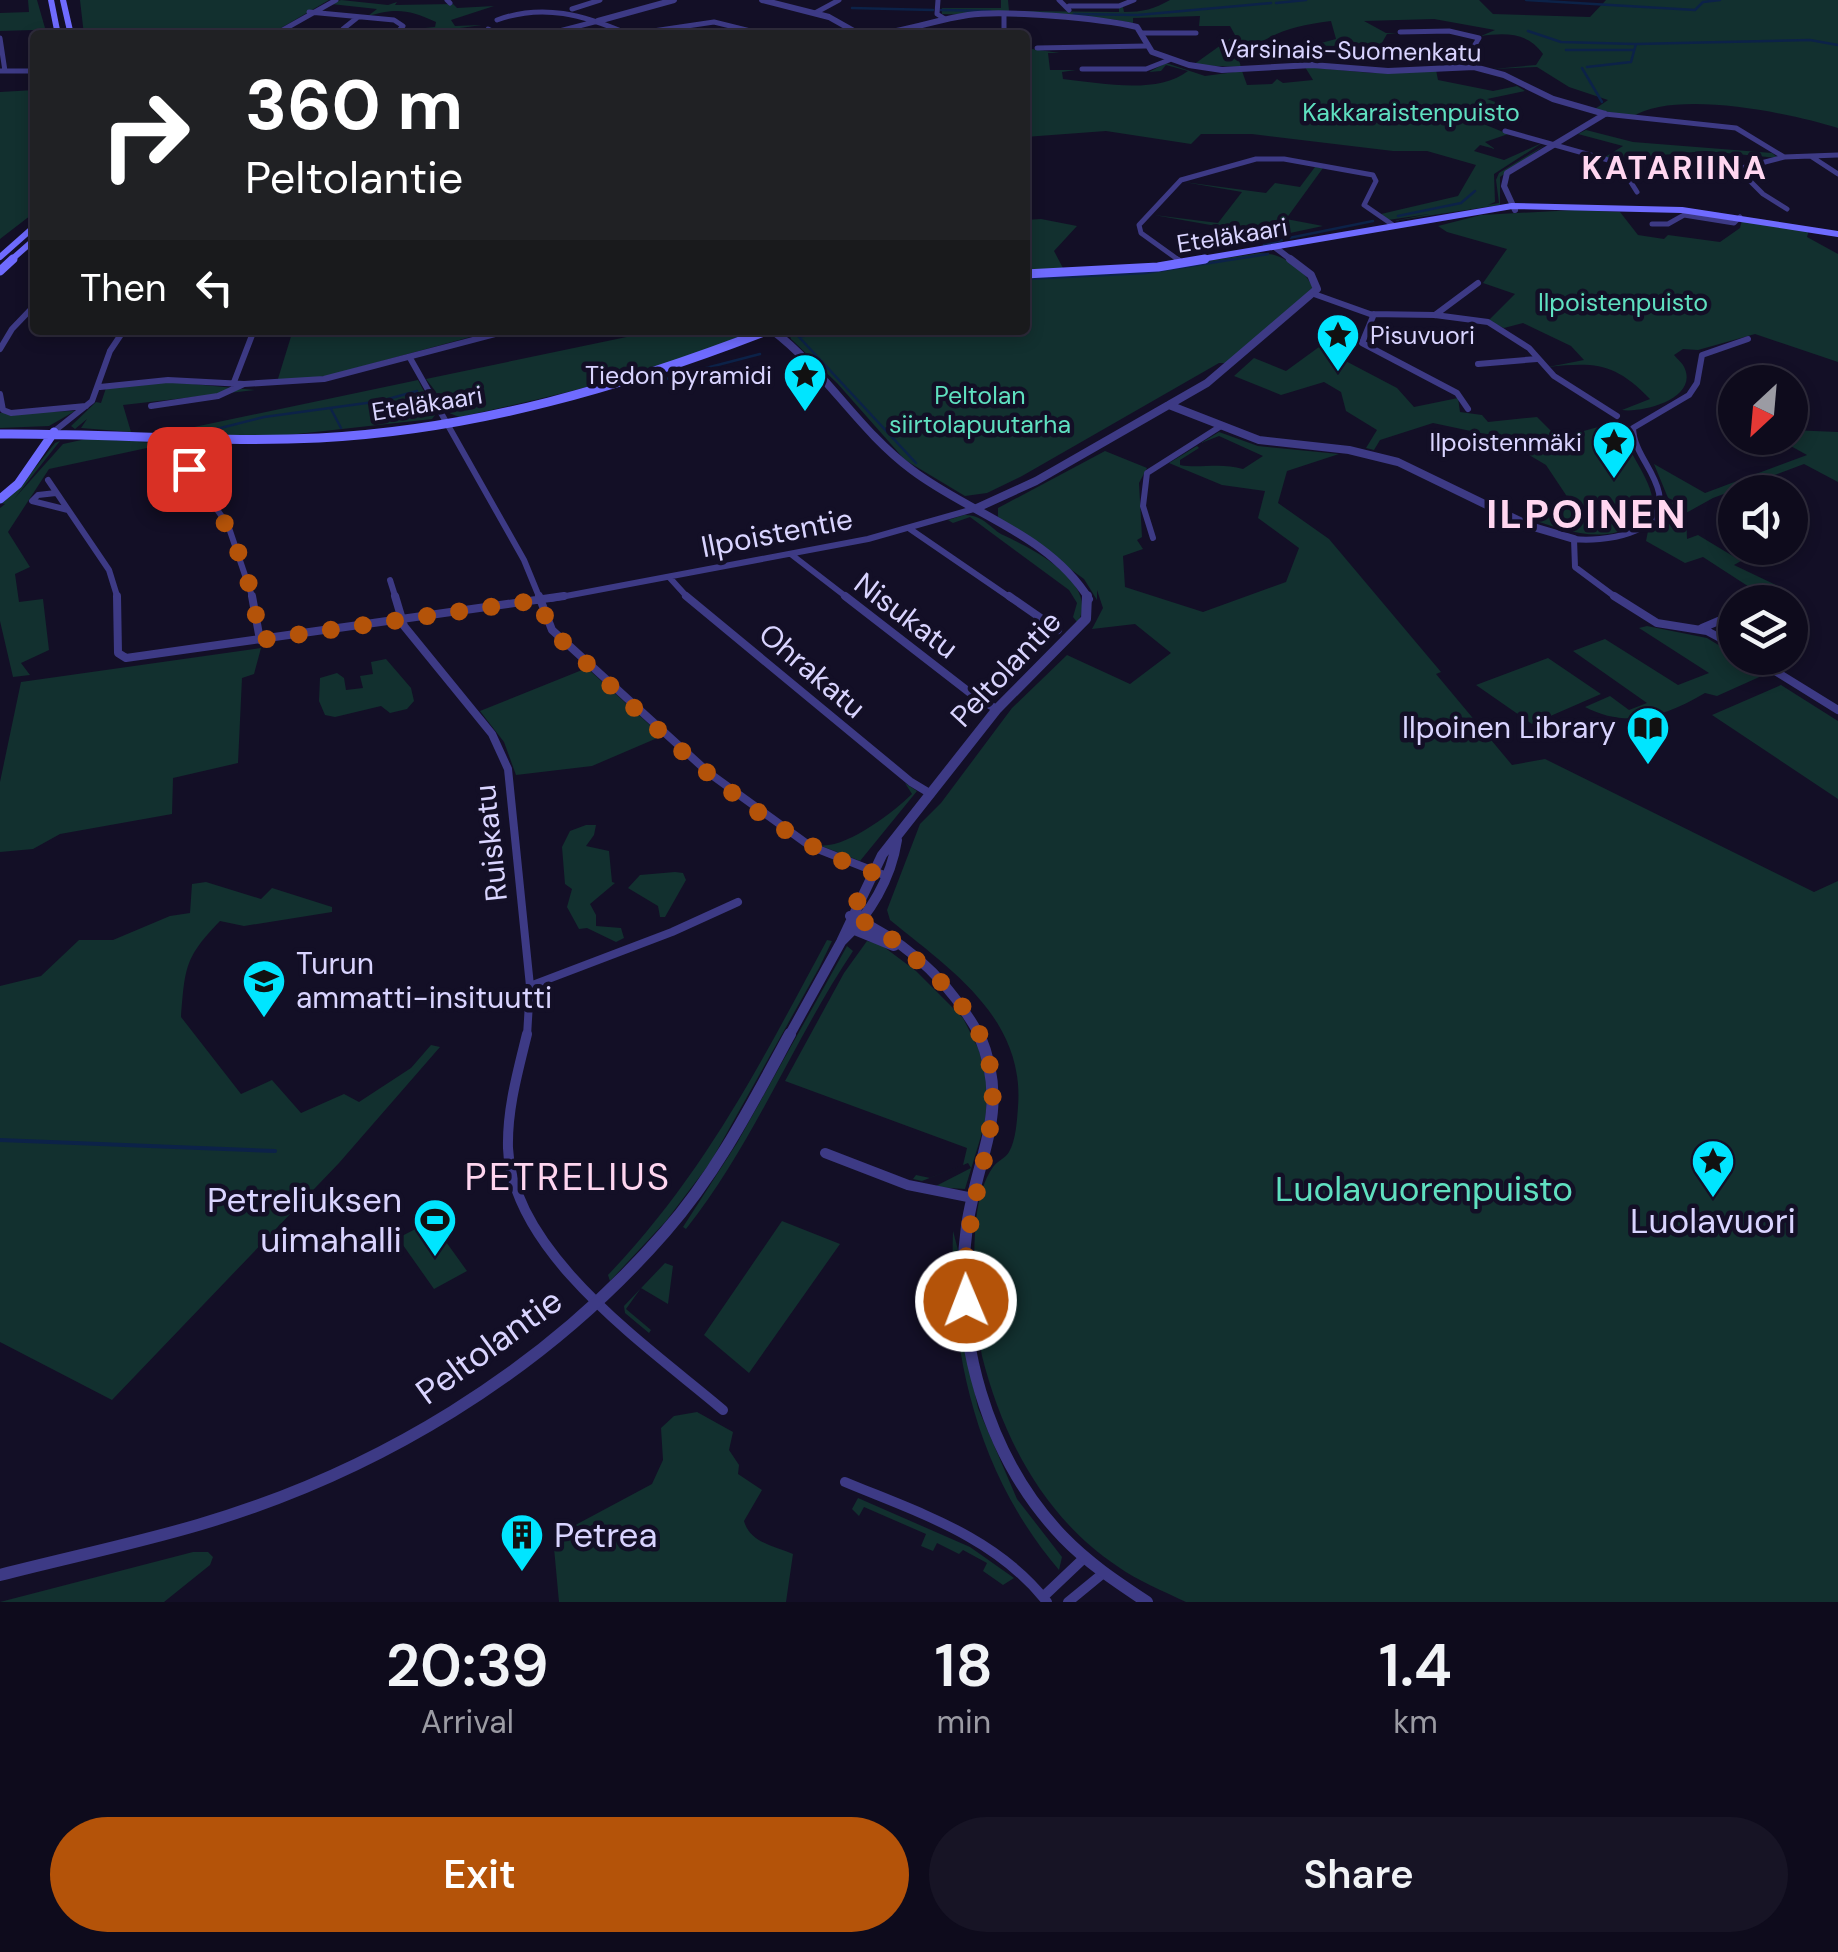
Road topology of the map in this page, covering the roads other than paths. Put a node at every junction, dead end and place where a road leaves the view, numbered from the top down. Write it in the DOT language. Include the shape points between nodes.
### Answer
graph roads {
  1 [pos="51,0"];
  2 [pos="63,0"];
  3 [pos="336,0"];
  4 [pos="600,0"];
  5 [pos="674,0"];
  6 [pos="762,0"];
  7 [pos="839,0"];
  8 [pos="938,0"];
  9 [pos="1059,0"];
  10 [pos="1134,0"];
  11 [pos="1068,6"];
  12 [pos="572,9"];
  13 [pos="309,12"];
  14 [pos="815,12"];
  15 [pos="1004,16"];
  16 [pos="358,17"];
  17 [pos="946,18"];
  18 [pos="497,20"];
  19 [pos="598,20"];
  20 [pos="1068,20"];
  21 [pos="343,28"];
  22 [pos="57,30"];
  23 [pos="71,30"];
  24 [pos="282,30"];
  25 [pos="401,30"];
  26 [pos="562,30"];
  27 [pos="618,30"];
  28 [pos="661,30"];
  29 [pos="747,30"];
  30 [pos="853,30"];
  31 [pos="920,30"];
  32 [pos="1004,30"];
  33 [pos="1400,32"];
  34 [pos="1141,33"];
  35 [pos="1196,33"];
  36 [pos="0,38"];
  37 [pos="1146,46"];
  38 [pos="1038,48"];
  39 [pos="1470,53"];
  40 [pos="1169,60"];
  41 [pos="1306,65"];
  42 [pos="1474,67"];
  43 [pos="1082,69"];
  44 [pos="2,71"];
  45 [pos="30,71"];
  46 [pos="1605,114"];
  47 [pos="1505,131"];
  48 [pos="1552,144"];
  49 [pos="1838,155"];
  50 [pos="1784,157"];
  51 [pos="1812,158"];
  52 [pos="1838,174"];
  53 [pos="1637,192"];
  54 [pos="1514,208"];
  55 [pos="1787,209"];
  56 [pos="1740,217"];
  57 [pos="1652,224"];
  58 [pos="1393,225"];
  59 [pos="30,230"];
  60 [pos="1838,234"];
  61 [pos="30,243"];
  62 [pos="1276,248"];
  63 [pos="0,257"];
  64 [pos="1182,263"];
  65 [pos="0,270"];
  66 [pos="1030,274"];
  67 [pos="1478,283"];
  68 [pos="1314,294"];
  69 [pos="30,310"];
  70 [pos="1374,314"];
  71 [pos="1435,315"];
  72 [pos="121,335"];
  73 [pos="252,335"];
  74 [pos="493,335"];
  75 [pos="749,335"];
  76 [pos="757,335"];
  77 [pos="775,335"];
  78 [pos="1748,339"];
  79 [pos="732,345"];
  80 [pos="0,349"];
  81 [pos="410,358"];
  82 [pos="1537,359"];
  83 [pos="1478,364"];
  84 [pos="234,382"];
  85 [pos="244,384"];
  86 [pos="100,386"];
  87 [pos="0,394"];
  88 [pos="1168,405"];
  89 [pos="86,406"];
  90 [pos="151,406"];
  91 [pos="1468,410"];
  92 [pos="1617,416"];
  93 [pos="444,422"];
  94 [pos="1220,426"];
  95 [pos="54,432"];
  96 [pos="3,433"];
  97 [pos="188,440"];
  98 [pos="40,450"];
  99 [pos="48,480"];
  100 [pos="56,493"];
  101 [pos="0,499"];
  102 [pos="976,508"];
  103 [pos="68,510"];
  104 [pos="910,528"];
  105 [pos="1153,538"];
  106 [pos="1574,539"];
  107 [pos="792,555"];
  108 [pos="669,577"];
  109 [pos="390,580"];
  110 [pos="539,600"];
  111 [pos="400,620"];
  112 [pos="1718,622"];
  113 [pos="1058,630"];
  114 [pos="1699,630"];
  115 [pos="1718,638"];
  116 [pos="260,640"];
  117 [pos="1781,675"];
  118 [pos="997,708"];
  119 [pos="1838,710"];
  120 [pos="931,794"];
  121 [pos="878,874"];
  122 [pos="738,902"];
  123 [pos="850,927"];
  124 [pos="530,986"];
  125 [pos="825,1153"];
  126 [pos="972,1198"];
  127 [pos="599,1302"];
  128 [pos="722,1410"];
  129 [pos="844,1482"];
  130 [pos="1082,1559"];
  131 [pos="0,1574"];
  132 [pos="1101,1575"];
  133 [pos="1046,1599"];
  134 [pos="1068,1602"];
  135 [pos="1146,1602"];
  1 -- 22 [label="main road"];
  2 -- 23 [label="main road"];
  3 -- 13 [label="street"];
  4 -- 12 [label="street"];
  5 -- 19 [label="street"];
  6 -- 14 [label="street"];
  7 -- 14 [label="street"];
  8 -- 17 [label="street" via="937,14"];
  9 -- 11 [label="street"];
  10 -- 11 [label="street"];
  11 -- 20 [label="street"];
  12 -- 18 [label="street" via="516,8"];
  12 -- 19 [label="street"];
  13 -- 16 [label="street"];
  13 -- 24 [label="street"];
  14 -- 30 [label="street"];
  15 -- 17 [label="street"];
  15 -- 20 [label="street"];
  15 -- 32 [label="street"];
  16 -- 21 [label="street"];
  16 -- 25 [label="street" via="400,22"];
  17 -- 31 [label="street"];
  19 -- 26 [label="street"];
  19 -- 27 [label="street"];
  20 -- 34 [label="street" via="1122,22"];
  28 -- 29 [label="street" via="714,22"];
  33 -- 39 [label="street" via="1479,38"];
  34 -- 35 [label="street"];
  34 -- 37 [label="street"];
  36 -- 44 [label="street"];
  37 -- 38 [label="street"];
  37 -- 40 [label="street, Varsinais-Suomenkatu"];
  39 -- 41 [label="street" via="1373,58 1315,48 1304,53"];
  39 -- 42 [label="street"];
  40 -- 41 [label="street, Varsinais-Suomenkatu" via="1222,70"];
  40 -- 43 [label="street" via="1146,69"];
  41 -- 42 [label="street, Varsinais-Suomenkatu" via="1378,71"];
  42 -- 46 [label="street, Varsinais-Suomenkatu"];
  44 -- 45 [label="street"];
  46 -- 48 [label="street"];
  46 -- 50 [label="street" via="1736,128"];
  47 -- 48 [label="street"];
  48 -- 53 [label="street" via="1619,164"];
  48 -- 54 [label="street" via="1505,176"];
  49 -- 51 [label="street"];
  50 -- 51 [label="street"];
  50 -- 55 [label="street" via="1738,169"];
  51 -- 52 [label="street"];
  54 -- 56 [label="main road, Eteläkaari" via="1666,209"];
  54 -- 58 [label="main road, Eteläkaari"];
  56 -- 57 [label="street" via="1734,224 1684,215"];
  56 -- 60 [label="main road, Eteläkaari"];
  58 -- 62 [label="main road, Eteläkaari"];
  58 -- 64 [label="street" via="1364,205 1373,176 1256,159 1181,180 1139,225"];
  59 -- 63 [label="main road"];
  61 -- 65 [label="main road"];
  62 -- 64 [label="main road, Eteläkaari"];
  62 -- 68 [label="street" via="1314,278"];
  64 -- 66 [label="main road, Eteläkaari"];
  67 -- 71 [label="street"];
  68 -- 70 [label="street"];
  68 -- 88 [label="street, Ilpoistentie" via="1217,376"];
  69 -- 80 [label="street"];
  70 -- 71 [label="street"];
  70 -- 91 [label="street" via="1362,343 1458,394"];
  71 -- 82 [label="street" via="1488,322"];
  72 -- 86 [label="street"];
  73 -- 84 [label="street"];
  74 -- 81 [label="street"];
  75 -- 79 [label="main road, Eteläkaari"];
  76 -- 79 [label="main road, Eteläkaari"];
  77 -- 102 [label="street, Peltolantie" via="906,467"];
  78 -- 106 [label="street" via="1702,355 1688,396 1633,428 1633,443 1658,488 1653,517 1618,537"];
  79 -- 93 [label="main road, Eteläkaari" via="617,384"];
  81 -- 85 [label="street" via="324,379"];
  81 -- 93 [label="street"];
  82 -- 83 [label="street"];
  82 -- 92 [label="street"];
  84 -- 85 [label="street"];
  84 -- 86 [label="street"];
  85 -- 90 [label="street" via="218,396"];
  86 -- 89 [label="street"];
  87 -- 89 [label="street" via="11,414"];
  88 -- 94 [label="street"];
  88 -- 102 [label="street, Ilpoistentie" via="1036,482"];
  89 -- 95 [label="street"];
  93 -- 97 [label="main road, Eteläkaari" via="310,438"];
  93 -- 110 [label="street" via="524,560"];
  94 -- 105 [label="street" via="1147,473 1146,524"];
  94 -- 106 [label="street" via="1259,440 1398,462 1520,522"];
  95 -- 96 [label="main road, Eteläkaari"];
  95 -- 97 [label="main road, Eteläkaari"];
  95 -- 98 [label="main road"];
  96 -- 98 [label="main road"];
  97 -- 116 [label="street" via="181,458 230,530"];
  98 -- 101 [label="main road"];
  99 -- 100 [label="street"];
  100 -- 103 [label="street"];
  100 -- 103 [label="street" via="32,501"];
  102 -- 104 [label="street, Ilpoistentie"];
  102 -- 118 [label="street, Peltolantie" via="1072,574 1089,599 1082,626"];
  103 -- 116 [label="street, Ilpoistentie" via="108,570 118,598 122,657"];
  104 -- 107 [label="street, Ilpoistentie"];
  104 -- 113 [label="street"];
  106 -- 114 [label="street" via="1580,574 1652,620"];
  107 -- 108 [label="street, Ilpoistentie"];
  107 -- 118 [label="street, Nisukatu"];
  108 -- 110 [label="street, Ilpoistentie"];
  108 -- 120 [label="street, Ohrakatu"];
  109 -- 111 [label="street, Ruiskatu"];
  110 -- 111 [label="street, Ilpoistentie"];
  110 -- 121 [label="street" via="558,637 706,770 810,846"];
  111 -- 116 [label="street, Ilpoistentie"];
  111 -- 124 [label="street, Ruiskatu" via="504,756"];
  112 -- 114 [label="street"];
  114 -- 115 [label="street"];
  117 -- 119 [label="street"];
  118 -- 120 [label="street, Peltolantie"];
  120 -- 121 [label="street, Peltolantie"];
  121 -- 123 [label="street, Peltolantie"];
  122 -- 124 [label="street"];
  123 -- 126 [label="street" via="908,954 940,982 969,1014 988,1052 994,1117"];
  123 -- 127 [label="street, Peltolantie" via="728,1146 670,1227"];
  124 -- 127 [label="street, Ruiskatu" via="529,1026 511,1103 512,1172 542,1242"];
  125 -- 126 [label="street" via="913,1186"];
  126 -- 130 [label="street" via="965,1286 980,1386 1028,1497"];
  127 -- 128 [label="street, Ruiskatu"];
  127 -- 131 [label="street, Peltolantie" via="461,1408 343,1471 199,1525"];
  129 -- 133 [label="street" via="994,1550"];
  130 -- 132 [label="street"];
  130 -- 133 [label="street"];
  132 -- 134 [label="street"];
  132 -- 135 [label="street"];
}
